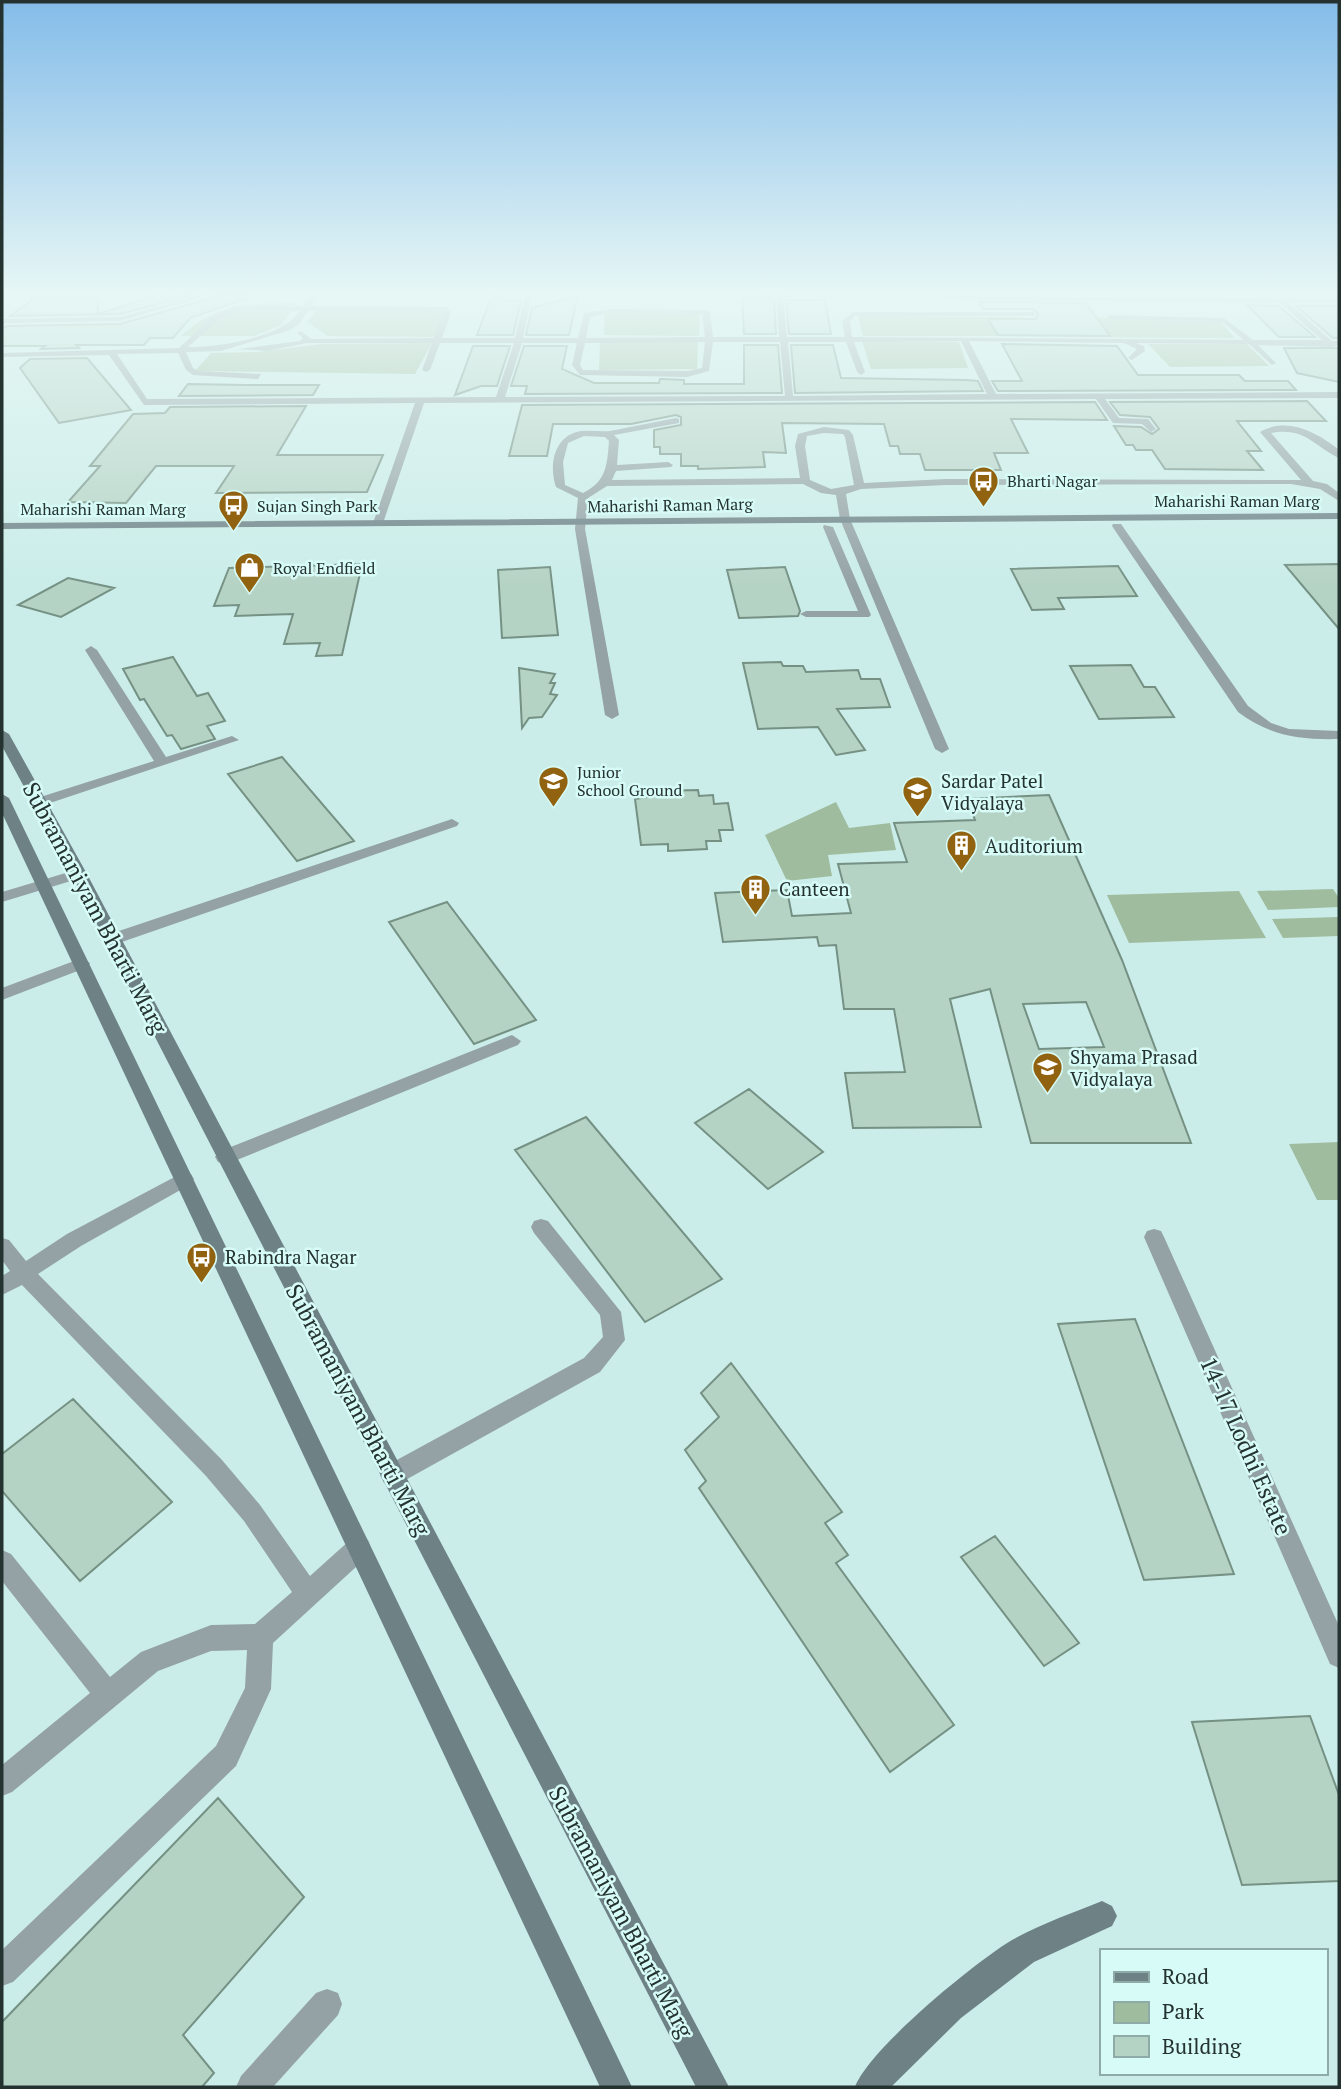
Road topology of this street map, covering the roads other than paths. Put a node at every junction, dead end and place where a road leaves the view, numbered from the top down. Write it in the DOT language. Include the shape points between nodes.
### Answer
graph roads {
  1 [pos="138,392"];
  2 [pos="502,392"];
  3 [pos="789,392"];
  4 [pos="990,392"];
  5 [pos="1339,395"];
  6 [pos="992,396"];
  7 [pos="1098,396"];
  8 [pos="789,397"];
  9 [pos="499,401"];
  10 [pos="420,402"];
  11 [pos="676,421"];
  12 [pos="1151,429"];
  13 [pos="606,434"];
  14 [pos="1339,455"];
  15 [pos="668,466"];
  16 [pos="612,468"];
  17 [pos="805,481"];
  18 [pos="1308,482"];
  19 [pos="607,483"];
  20 [pos="859,486"];
  21 [pos="841,492"];
  22 [pos="583,497"];
  23 [pos="1339,498"];
  24 [pos="1339,516"];
  25 [pos="378,523"];
  26 [pos="846,523"];
  27 [pos="580,525"];
  28 [pos="1339,525"];
  29 [pos="2,526"];
  30 [pos="1117,526"];
  31 [pos="828,527"];
  32 [pos="2,533"];
  33 [pos="806,614"];
  34 [pos="91,650"];
  35 [pos="612,715"];
  36 [pos="2,734"];
  37 [pos="1339,735"];
  38 [pos="232,740"];
  39 [pos="942,749"];
  40 [pos="162,762"];
  41 [pos="2,797"];
  42 [pos="39,802"];
  43 [pos="452,823"];
  44 [pos="79,874"];
  45 [pos="45,884"];
  46 [pos="2,897"];
  47 [pos="113,939"];
  48 [pos="82,964"];
  49 [pos="2,994"];
  50 [pos="512,1041"];
  51 [pos="225,1157"];
  52 [pos="184,1179"];
  53 [pos="541,1227"];
  54 [pos="1154,1237"];
  55 [pos="2,1246"];
  56 [pos="23,1272"];
  57 [pos="2,1287"];
  58 [pos="392,1475"];
  59 [pos="359,1548"];
  60 [pos="2,1562"];
  61 [pos="308,1594"];
  62 [pos="260,1637"];
  63 [pos="1339,1656"];
  64 [pos="108,1695"];
  65 [pos="2,1782"];
  66 [pos="1102,1916"];
  67 [pos="2,1971"];
  68 [pos="327,2004"];
  69 [pos="252,2087"];
  70 [pos="615,2087"];
  71 [pos="713,2087"];
  72 [pos="872,2087"];
  1 -- 10 [label="street" via="144,402"];
  2 -- 9 [label="street"];
  3 -- 8 [label="street"];
  4 -- 6 [label="street"];
  5 -- 7 [label="street"];
  6 -- 7 [label="street"];
  6 -- 8 [label="street"];
  7 -- 12 [label="street" via="1116,421 1145,421"];
  8 -- 9 [label="street"];
  9 -- 10 [label="street"];
  10 -- 25 [label="street"];
  11 -- 13 [label="street"];
  13 -- 16 [label="street" via="614,440"];
  13 -- 22 [label="street" via="584,433 564,442 558,482"];
  14 -- 18 [label="street" via="1303,430 1265,432"];
  15 -- 16 [label="street"];
  16 -- 19 [label="street"];
  17 -- 19 [label="street"];
  17 -- 20 [label="street" via="800,446 803,434 836,430 850,437"];
  17 -- 21 [label="street"];
  18 -- 20 [label="street"];
  18 -- 23 [label="street"];
  19 -- 22 [label="street"];
  20 -- 21 [label="street"];
  21 -- 26 [label="street"];
  22 -- 27 [label="street"];
  24 -- 26 [label="main road, Maharishi Raman Marg"];
  25 -- 27 [label="main road, Maharishi Raman Marg"];
  25 -- 29 [label="main road, Maharishi Raman Marg"];
  26 -- 27 [label="main road, Maharishi Raman Marg"];
  26 -- 30 [label="main road, Maharishi Raman Marg"];
  26 -- 31 [label="main road, Maharishi Raman Marg"];
  26 -- 39 [label="street"];
  27 -- 31 [label="main road, Maharishi Raman Marg"];
  27 -- 32 [label="main road, Maharishi Raman Marg"];
  27 -- 35 [label="street"];
  28 -- 30 [label="main road, Maharishi Raman Marg"];
  30 -- 37 [label="street" via="1243,709 1265,727 1295,735"];
  31 -- 33 [label="street" via="865,615"];
  34 -- 40 [label="street"];
  36 -- 42 [label="main road, Subramaniyam Bharti Marg"];
  38 -- 40 [label="street"];
  40 -- 42 [label="street"];
  41 -- 45 [label="main road, Subramaniyam Bharti Marg"];
  42 -- 44 [label="main road, Subramaniyam Bharti Marg"];
  43 -- 47 [label="street"];
  44 -- 45 [label="street"];
  44 -- 47 [label="main road, Subramaniyam Bharti Marg"];
  45 -- 46 [label="street"];
  45 -- 48 [label="main road, Subramaniyam Bharti Marg"];
  47 -- 51 [label="main road, Subramaniyam Bharti Marg"];
  48 -- 49 [label="street"];
  48 -- 52 [label="main road, Subramaniyam Bharti Marg"];
  50 -- 51 [label="street"];
  51 -- 58 [label="main road, Subramaniyam Bharti Marg"];
  52 -- 56 [label="street"];
  52 -- 59 [label="main road, Subramaniyam Bharti Marg"];
  53 -- 58 [label="street" via="610,1312 614,1340 592,1365"];
  54 -- 63 [label="street, 14-17 Lodhi Estate"];
  55 -- 56 [label="street"];
  56 -- 57 [label="street"];
  56 -- 61 [label="street" via="214,1468 252,1513"];
  58 -- 71 [label="main road, Subramaniyam Bharti Marg"];
  59 -- 61 [label="street"];
  59 -- 70 [label="main road, Subramaniyam Bharti Marg"];
  60 -- 64 [label="street"];
  61 -- 62 [label="street"];
  62 -- 64 [label="street" via="211,1638 150,1661"];
  62 -- 67 [label="street" via="258,1689 226,1756"];
  64 -- 65 [label="street"];
  66 -- 72 [label="main road" via="1023,1951 950,2007 888,2065"];
  68 -- 69 [label="street"];
}
